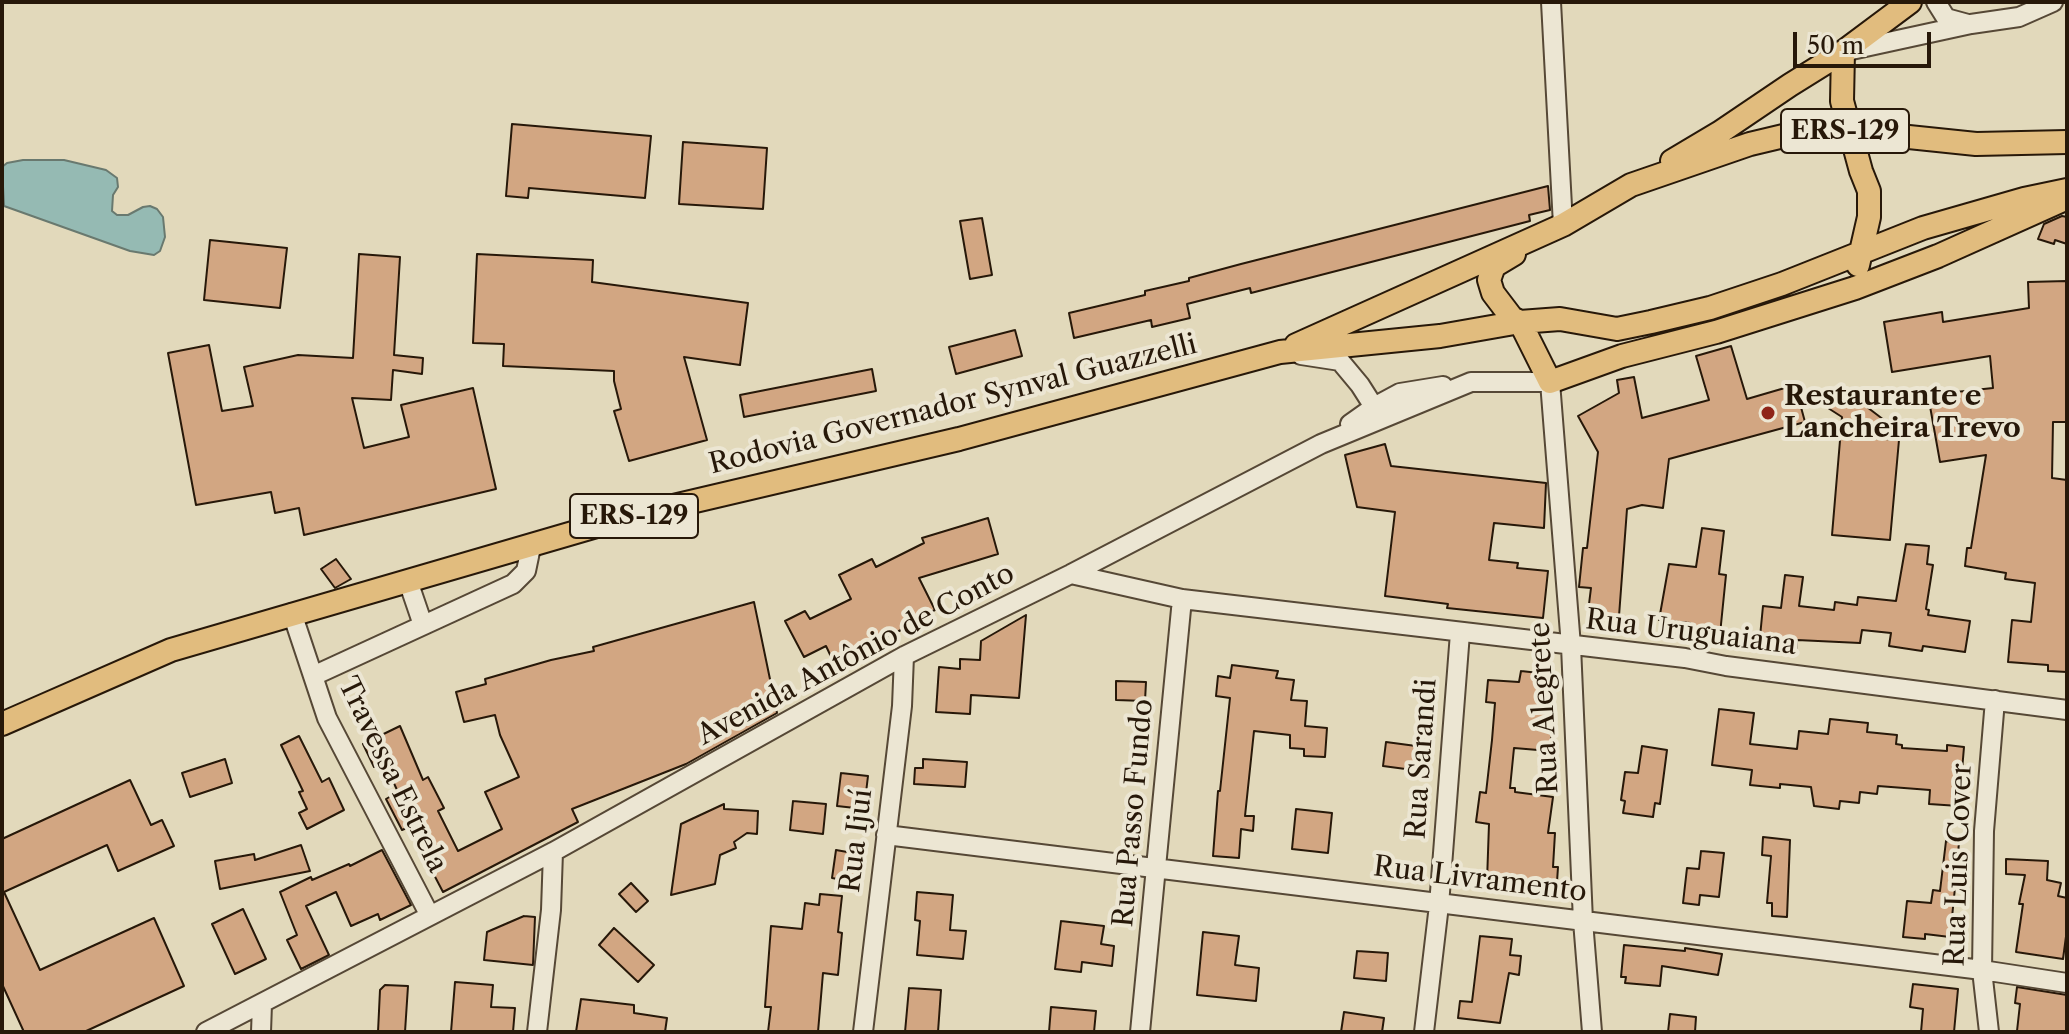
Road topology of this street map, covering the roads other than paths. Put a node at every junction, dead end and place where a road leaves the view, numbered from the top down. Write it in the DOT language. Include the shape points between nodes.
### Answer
graph roads {
  1 [pos="1551,2"];
  2 [pos="1910,2"];
  3 [pos="1936,2"];
  4 [pos="2053,2"];
  5 [pos="1971,24"];
  6 [pos="1843,52"];
  7 [pos="1851,131"];
  8 [pos="2067,142"];
  9 [pos="1631,185"];
  10 [pos="2067,190"];
  11 [pos="2067,198"];
  12 [pos="1563,225"];
  13 [pos="1860,255"];
  14 [pos="1855,288"];
  15 [pos="1520,322"];
  16 [pos="1280,352"];
  17 [pos="1471,382"];
  18 [pos="1550,382"];
  19 [pos="1374,407"];
  20 [pos="1321,444"];
  21 [pos="531,547"];
  22 [pos="1071,574"];
  23 [pos="408,581"];
  24 [pos="1182,599"];
  25 [pos="292,613"];
  26 [pos="423,625"];
  27 [pos="1460,633"];
  28 [pos="1571,646"];
  29 [pos="904,656"];
  30 [pos="313,676"];
  31 [pos="1995,700"];
  32 [pos="2067,710"];
  33 [pos="2,724"];
  34 [pos="886,835"];
  35 [pos="553,852"];
  36 [pos="1157,869"];
  37 [pos="1439,905"];
  38 [pos="429,914"];
  39 [pos="1583,921"];
  40 [pos="1982,970"];
  41 [pos="2067,983"];
  42 [pos="262,1004"];
  43 [pos="206,1032"];
  44 [pos="261,1032"];
  45 [pos="537,1032"];
  46 [pos="863,1032"];
  47 [pos="1140,1032"];
  48 [pos="1424,1032"];
  49 [pos="1592,1032"];
  50 [pos="1989,1032"];
  1 -- 12 [label="street"];
  2 -- 6 [label="main road"];
  3 -- 5 [label="street" via="1946,18"];
  4 -- 5 [label="street" via="2019,17"];
  5 -- 6 [label="street"];
  6 -- 7 [label="main road" via="1842,101"];
  6 -- 9 [label="main road"];
  7 -- 8 [label="main road, Rodovia Governador Synval Guazzelli / ERS-129" via="1976,144"];
  7 -- 9 [label="main road, Rodovia Governador Synval Guazzelli / ERS-129" via="1792,134"];
  7 -- 13 [label="main road" via="1869,191"];
  9 -- 12 [label="main road, Rodovia Governador Synval Guazzelli / ERS-129"];
  10 -- 13 [label="main road, Rodovia Governador Synval Guazzelli / ERS-129" via="1923,228"];
  11 -- 14 [label="main road"];
  12 -- 15 [label="main road" via="1494,266 1489,280 1493,293"];
  12 -- 16 [label="main road, Rodovia Governador Synval Guazzelli / ERS-129"];
  13 -- 14 [label="main road"];
  13 -- 15 [label="main road, Rodovia Governador Synval Guazzelli / ERS-129" via="1710,308 1617,329 1560,319"];
  14 -- 18 [label="main road"];
  15 -- 16 [label="main road, Rodovia Governador Synval Guazzelli / ERS-129"];
  15 -- 18 [label="main road"];
  16 -- 19 [label="street" via="1340,361"];
  16 -- 21 [label="main road, Rodovia Governador Synval Guazzelli / ERS-129" via="959,439 631,516"];
  17 -- 18 [label="street, Avenida Antônio de Conto"];
  17 -- 19 [label="street" via="1400,393"];
  17 -- 20 [label="street, Avenida Antônio de Conto"];
  18 -- 28 [label="street, Rua Alegrete"];
  19 -- 20 [label="street"];
  20 -- 22 [label="street, Avenida Antônio de Conto"];
  21 -- 23 [label="main road, Rodovia Governador Synval Guazzelli / ERS-129"];
  21 -- 26 [label="street" via="521,578"];
  22 -- 24 [label="street, Rua Uruguaiana"];
  22 -- 29 [label="street, Avenida Antônio de Conto"];
  23 -- 25 [label="main road, Rodovia Governador Synval Guazzelli / ERS-129"];
  23 -- 26 [label="street"];
  24 -- 27 [label="street, Rua Uruguaiana"];
  24 -- 36 [label="street, Rua Passo Fundo"];
  25 -- 30 [label="street, Travessa Estrela"];
  25 -- 33 [label="main road, Rodovia Governador Synval Guazzelli / ERS-129" via="171,650"];
  26 -- 30 [label="street"];
  27 -- 28 [label="street, Rua Uruguaiana"];
  27 -- 37 [label="street, Rua Sarandi"];
  28 -- 31 [label="street, Rua Uruguaiana"];
  28 -- 39 [label="street, Rua Alegrete"];
  29 -- 34 [label="street, Rua Ijuí"];
  29 -- 35 [label="street, Avenida Antônio de Conto"];
  30 -- 38 [label="street, Travessa Estrela" via="327,718"];
  31 -- 32 [label="street, Rua Uruguaiana"];
  31 -- 40 [label="street, Rua Luis Cover" via="1984,831"];
  34 -- 36 [label="street, Rua Livramento"];
  34 -- 46 [label="street, Rua Ijuí"];
  35 -- 38 [label="street, Avenida Antônio de Conto"];
  35 -- 45 [label="street"];
  36 -- 37 [label="street, Rua Livramento"];
  36 -- 47 [label="street, Rua Passo Fundo"];
  37 -- 39 [label="street, Rua Livramento"];
  37 -- 48 [label="street, Rua Sarandi"];
  38 -- 42 [label="street, Avenida Antônio de Conto"];
  39 -- 40 [label="street, Rua Livramento"];
  39 -- 49 [label="street, Rua Alegrete"];
  40 -- 41 [label="street, Rua Livramento"];
  40 -- 50 [label="street, Rua Luis Cover"];
  42 -- 43 [label="street, Avenida Antônio de Conto"];
  42 -- 44 [label="street"];
}
